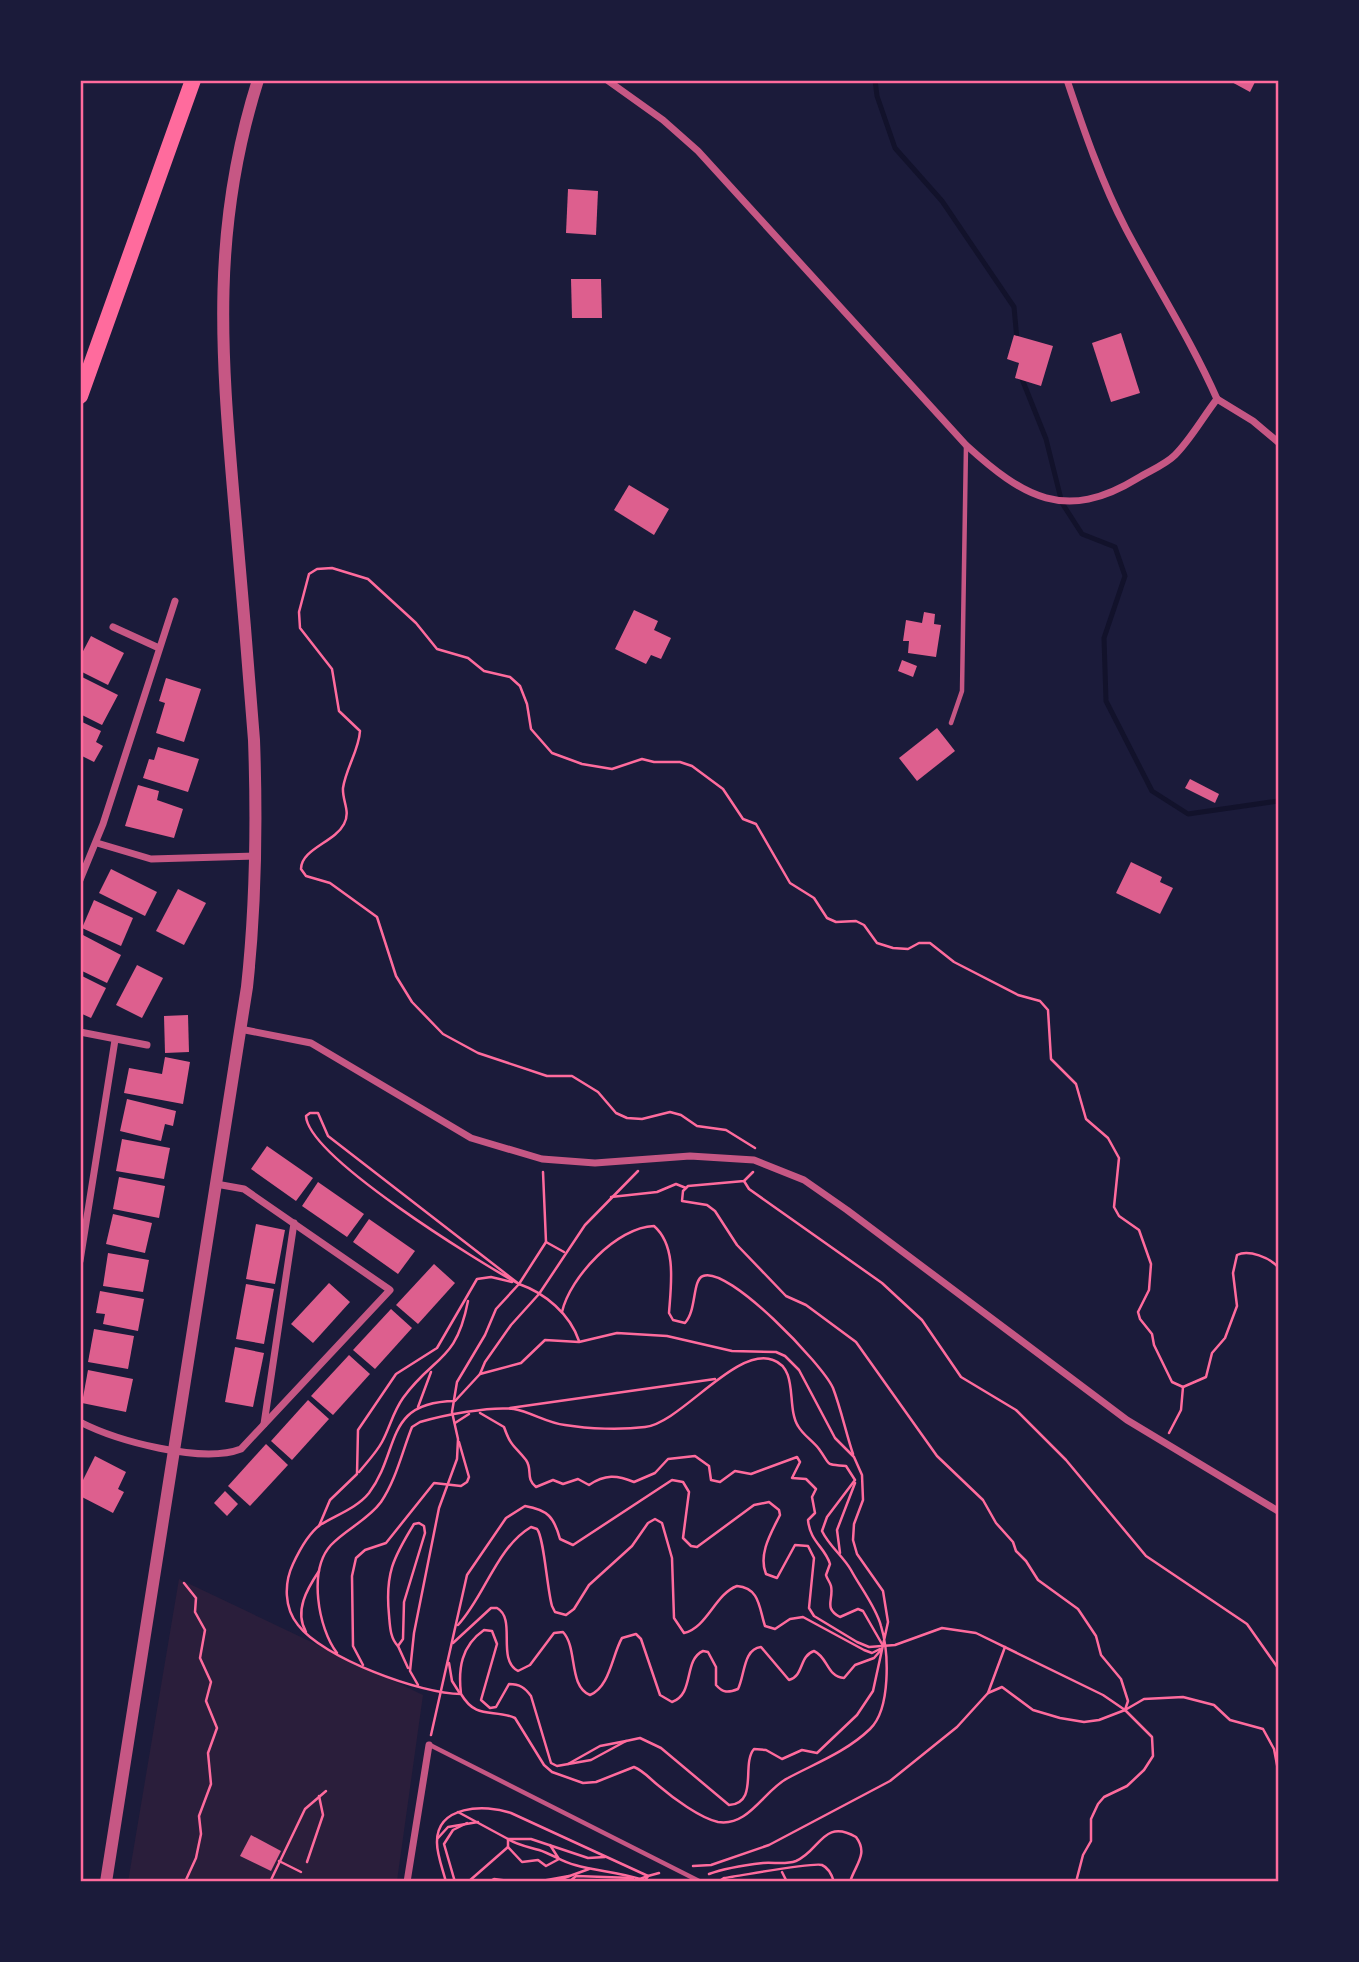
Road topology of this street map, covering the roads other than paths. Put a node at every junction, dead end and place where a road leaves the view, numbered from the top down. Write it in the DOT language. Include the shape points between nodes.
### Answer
graph roads {
  1 [pos="193,80"];
  2 [pos="258,80"];
  3 [pos="607,80"];
  4 [pos="1067,80"];
  5 [pos="80,396"];
  6 [pos="1217,399"];
  7 [pos="1279,442"];
  8 [pos="966,444"];
  9 [pos="175,601"];
  10 [pos="113,627"];
  11 [pos="159,648"];
  12 [pos="951,723"];
  13 [pos="97,843"];
  14 [pos="256,856"];
  15 [pos="80,880"];
  16 [pos="239,1029"];
  17 [pos="80,1032"];
  18 [pos="115,1040"];
  19 [pos="147,1045"];
  20 [pos="216,1184"];
  21 [pos="294,1223"];
  22 [pos="80,1261"];
  23 [pos="80,1422"];
  24 [pos="264,1424"];
  25 [pos="174,1449"];
  26 [pos="1279,1511"];
  27 [pos="429,1745"];
  28 [pos="699,1880"];
  29 [pos="106,1881"];
  30 [pos="407,1881"];
  1 -- 5 [label="highway"];
  2 -- 14 [label="street" via="234,177 221,316 254,740"];
  3 -- 8 [label="street" via="698,151"];
  4 -- 6 [label="street" via="1126,229"];
  6 -- 7 [label="street"];
  6 -- 8 [label="street" via="1174,456 1115,492 1088,499 1056,501 1030,494 1001,477"];
  8 -- 12 [label="lane" via="962,691"];
  9 -- 11 [label="street"];
  10 -- 11 [label="street"];
  11 -- 13 [label="street"];
  13 -- 14 [label="street" via="151,859"];
  13 -- 15 [label="street"];
  14 -- 16 [label="street" via="254,918"];
  16 -- 20 [label="street"];
  16 -- 26 [label="street" via="311,1043 471,1138 542,1159 595,1163 691,1156 754,1160 804,1180 1163,1444"];
  17 -- 18 [label="street"];
  18 -- 19 [label="street"];
  18 -- 22 [label="street"];
  20 -- 21 [label="street" via="244,1189"];
  20 -- 25 [label="street"];
  21 -- 24 [label="street"];
  21 -- 24 [label="street" via="390,1290"];
  23 -- 25 [label="street" via="110,1437"];
  24 -- 25 [label="street" via="241,1449 225,1455"];
  25 -- 29 [label="street"];
  27 -- 28 [label="lane"];
  27 -- 30 [label="street"];
}
